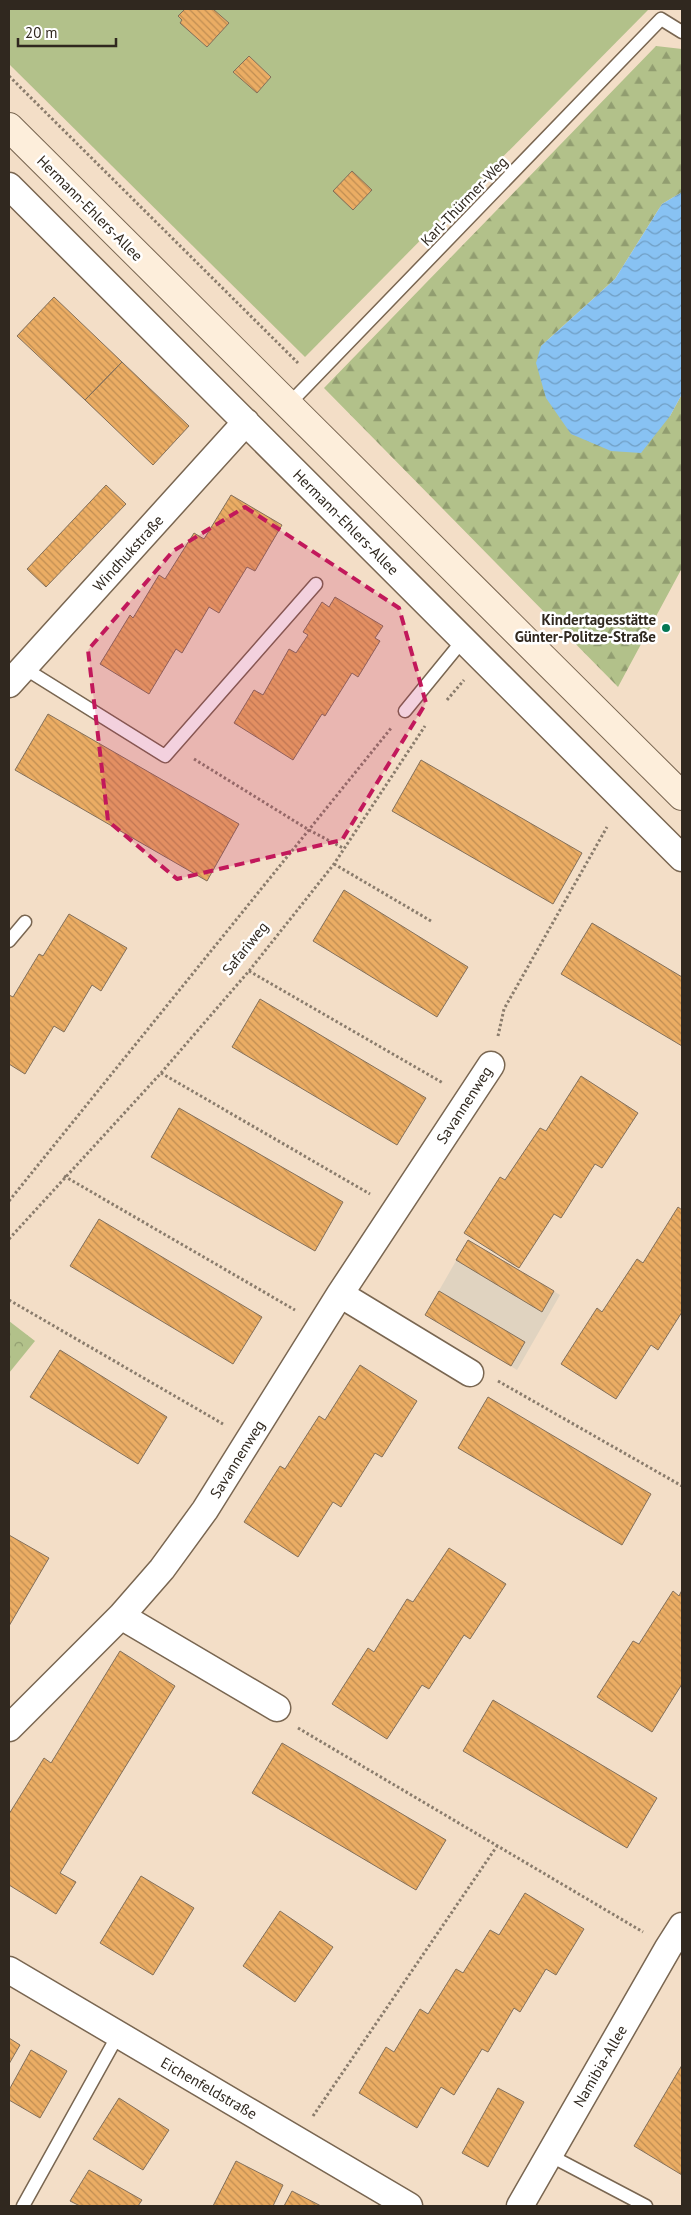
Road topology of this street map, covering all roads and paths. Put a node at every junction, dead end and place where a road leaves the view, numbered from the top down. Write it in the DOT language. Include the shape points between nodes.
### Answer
graph roads {
  1 [pos="682,32"];
  2 [pos="9,76"];
  3 [pos="9,127"];
  4 [pos="9,186"];
  5 [pos="302,366"];
  6 [pos="289,404"];
  7 [pos="246,422"];
  8 [pos="316,584"];
  9 [pos="463,640"];
  10 [pos="482,659"];
  11 [pos="16,676"];
  12 [pos="444,704"];
  13 [pos="405,712"];
  14 [pos="432,718"];
  15 [pos="174,747"];
  16 [pos="682,796"];
  17 [pos="623,800"];
  18 [pos="309,830"];
  19 [pos="342,848"];
  20 [pos="682,858"];
  21 [pos="334,864"];
  22 [pos="431,920"];
  23 [pos="25,922"];
  24 [pos="9,941"];
  25 [pos="249,971"];
  26 [pos="492,1065"];
  27 [pos="161,1073"];
  28 [pos="470,1098"];
  29 [pos="64,1176"];
  30 [pos="9,1201"];
  31 [pos="397,1210"];
  32 [pos="9,1239"];
  33 [pos="340,1294"];
  34 [pos="9,1300"];
  35 [pos="322,1325"];
  36 [pos="470,1373"];
  37 [pos="250,1439"];
  38 [pos="682,1486"];
  39 [pos="121,1616"];
  40 [pos="277,1708"];
  41 [pos="9,1728"];
  42 [pos="498,1846"];
  43 [pos="682,1926"];
  44 [pos="668,1948"];
  45 [pos="9,1970"];
  46 [pos="118,2035"];
  47 [pos="296,2140"];
  48 [pos="549,2155"];
  49 [pos="24,2206"];
  50 [pos="408,2206"];
  51 [pos="520,2206"];
  52 [pos="646,2206"];
  1 -- 6 [label="lane, Karl-Thürmer-Weg" via="660,20"];
  2 -- 5 [label="path"];
  3 -- 6 [label="street, Hermann-Ehlers-Allee"];
  4 -- 7 [label="street, Hermann-Ehlers-Allee"];
  6 -- 16 [label="street, Hermann-Ehlers-Allee"];
  7 -- 9 [label="street, Hermann-Ehlers-Allee"];
  7 -- 11 [label="street, Windhukstraße"];
  8 -- 15 [label="lane"];
  9 -- 10 [label="street, Hermann-Ehlers-Allee"];
  9 -- 13 [label="lane"];
  10 -- 12 [label="path"];
  10 -- 17 [label="street, Hermann-Ehlers-Allee"];
  11 -- 15 [label="lane" via="165,756"];
  13 -- 18 [label="path, Safariweg"];
  14 -- 19 [label="path, Safariweg"];
  15 -- 18 [label="path"];
  17 -- 20 [label="street, Hermann-Ehlers-Allee"];
  17 -- 26 [label="path, Savannenweg" via="504,1009"];
  18 -- 19 [label="path"];
  18 -- 30 [label="path, Safariweg"];
  19 -- 21 [label="path, Safariweg"];
  21 -- 22 [label="path"];
  21 -- 25 [label="path, Safariweg"];
  23 -- 24 [label="lane"];
  25 -- 27 [label="path, Safariweg"];
  25 -- 28 [label="path"];
  26 -- 28 [label="street, Savannenweg"];
  27 -- 29 [label="path, Safariweg"];
  27 -- 31 [label="path"];
  28 -- 31 [label="street, Savannenweg"];
  29 -- 32 [label="path, Safariweg"];
  29 -- 35 [label="path"];
  31 -- 33 [label="street, Savannenweg"];
  33 -- 35 [label="street, Savannenweg"];
  33 -- 36 [label="street"];
  34 -- 37 [label="path"];
  35 -- 37 [label="street, Savannenweg"];
  36 -- 38 [label="path" via="487,1374"];
  37 -- 39 [label="street, Savannenweg" via="205,1510 162,1569"];
  39 -- 40 [label="street"];
  39 -- 41 [label="street, Savannenweg"];
  40 -- 42 [label="path" via="298,1729"];
  42 -- 44 [label="path"];
  42 -- 47 [label="path"];
  43 -- 44 [label="street, Namibia-Allee"];
  44 -- 48 [label="street, Namibia-Allee"];
  45 -- 46 [label="street, Eichenfeldstraße"];
  46 -- 47 [label="street, Eichenfeldstraße"];
  46 -- 49 [label="lane"];
  47 -- 50 [label="street, Eichenfeldstraße"];
  48 -- 51 [label="street, Namibia-Allee"];
  48 -- 52 [label="lane"];
}
